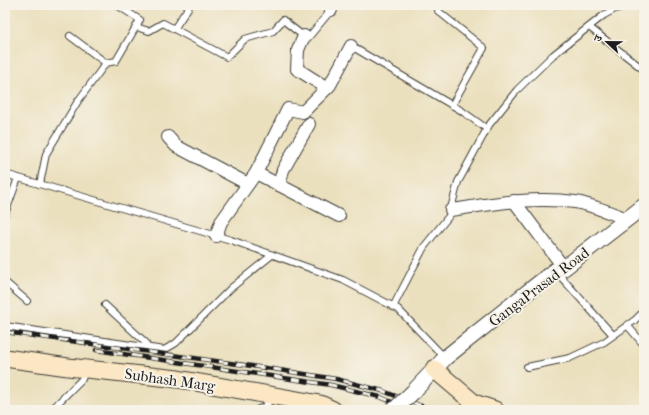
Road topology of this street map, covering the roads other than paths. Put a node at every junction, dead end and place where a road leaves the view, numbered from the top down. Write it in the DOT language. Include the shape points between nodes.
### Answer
graph roads {
  1 [pos="117,5"];
  2 [pos="190,5"];
  3 [pos="440,5"];
  4 [pos="630,5"];
  5 [pos="333,7"];
  6 [pos="616,7"];
  7 [pos="136,27"];
  8 [pos="589,27"];
  9 [pos="174,29"];
  10 [pos="70,36"];
  11 [pos="304,36"];
  12 [pos="351,46"];
  13 [pos="106,63"];
  14 [pos="644,70"];
  15 [pos="327,88"];
  16 [pos="452,105"];
  17 [pos="308,124"];
  18 [pos="487,129"];
  19 [pos="168,137"];
  20 [pos="256,173"];
  21 [pos="5,174"];
  22 [pos="18,178"];
  23 [pos="40,184"];
  24 [pos="248,184"];
  25 [pos="279,185"];
  26 [pos="514,201"];
  27 [pos="644,206"];
  28 [pos="450,210"];
  29 [pos="5,214"];
  30 [pos="339,216"];
  31 [pos="628,219"];
  32 [pos="216,236"];
  33 [pos="272,255"];
  34 [pos="563,273"];
  35 [pos="5,282"];
  36 [pos="27,302"];
  37 [pos="105,305"];
  38 [pos="394,307"];
  39 [pos="644,310"];
  40 [pos="628,325"];
  41 [pos="5,326"];
  42 [pos="613,335"];
  43 [pos="644,345"];
  44 [pos="146,347"];
  45 [pos="5,358"];
  46 [pos="440,367"];
  47 [pos="527,367"];
  48 [pos="86,369"];
  49 [pos="417,394"];
  50 [pos="273,396"];
  51 [pos="51,410"];
  52 [pos="257,410"];
  53 [pos="333,410"];
  54 [pos="394,410"];
  55 [pos="407,410"];
  56 [pos="495,410"];
  1 -- 7 [label="lane" via="140,20"];
  2 -- 9 [label="lane"];
  3 -- 16 [label="lane" via="438,11 484,48"];
  4 -- 6 [label="lane"];
  5 -- 11 [label="lane" via="307,39"];
  6 -- 8 [label="lane"];
  7 -- 9 [label="lane" via="149,32 163,23"];
  7 -- 13 [label="lane" via="116,61"];
  8 -- 14 [label="lane"];
  8 -- 18 [label="lane" via="553,55 517,90"];
  9 -- 11 [label="lane" via="227,57 246,39 273,31 283,20"];
  10 -- 13 [label="lane"];
  11 -- 15 [label="street" via="298,50 297,69"];
  12 -- 15 [label="street"];
  12 -- 16 [label="lane"];
  13 -- 23 [label="lane" via="78,101 46,154"];
  15 -- 20 [label="street" via="304,112 288,109"];
  16 -- 18 [label="lane"];
  17 -- 25 [label="street" via="283,170"];
  18 -- 28 [label="lane" via="458,182"];
  19 -- 24 [label="street" via="176,146"];
  20 -- 24 [label="street"];
  20 -- 25 [label="street"];
  21 -- 22 [label="lane"];
  22 -- 23 [label="lane"];
  22 -- 29 [label="lane"];
  23 -- 32 [label="lane"];
  24 -- 32 [label="street" via="221,222"];
  25 -- 30 [label="street"];
  26 -- 28 [label="street"];
  26 -- 31 [label="street" via="577,202"];
  26 -- 34 [label="street"];
  27 -- 31 [label="street, GangaPrasad Road"];
  28 -- 38 [label="lane" via="449,216 424,248"];
  31 -- 34 [label="street, GangaPrasad Road"];
  32 -- 33 [label="lane"];
  33 -- 38 [label="lane" via="343,280"];
  33 -- 44 [label="lane" via="231,288 176,343 164,350"];
  34 -- 42 [label="lane"];
  34 -- 46 [label="street, GangaPrasad Road"];
  35 -- 36 [label="lane"];
  37 -- 44 [label="lane" via="146,342"];
  38 -- 46 [label="lane"];
  39 -- 40 [label="lane"];
  40 -- 42 [label="lane"];
  40 -- 43 [label="lane"];
  41 -- 44 [label="lane"];
  42 -- 47 [label="lane" via="570,358"];
  45 -- 48 [label="main road, Subhash Marg"];
  46 -- 49 [label="street"];
  46 -- 56 [label="main road" via="474,404"];
  48 -- 50 [label="main road, Subhash Marg" via="178,379"];
  48 -- 51 [label="lane" via="82,379"];
  49 -- 54 [label="street, bridge"];
  49 -- 55 [label="street"];
  50 -- 52 [label="lane" via="266,406"];
  50 -- 53 [label="main road, Subhash Marg" via="320,404"];
}
